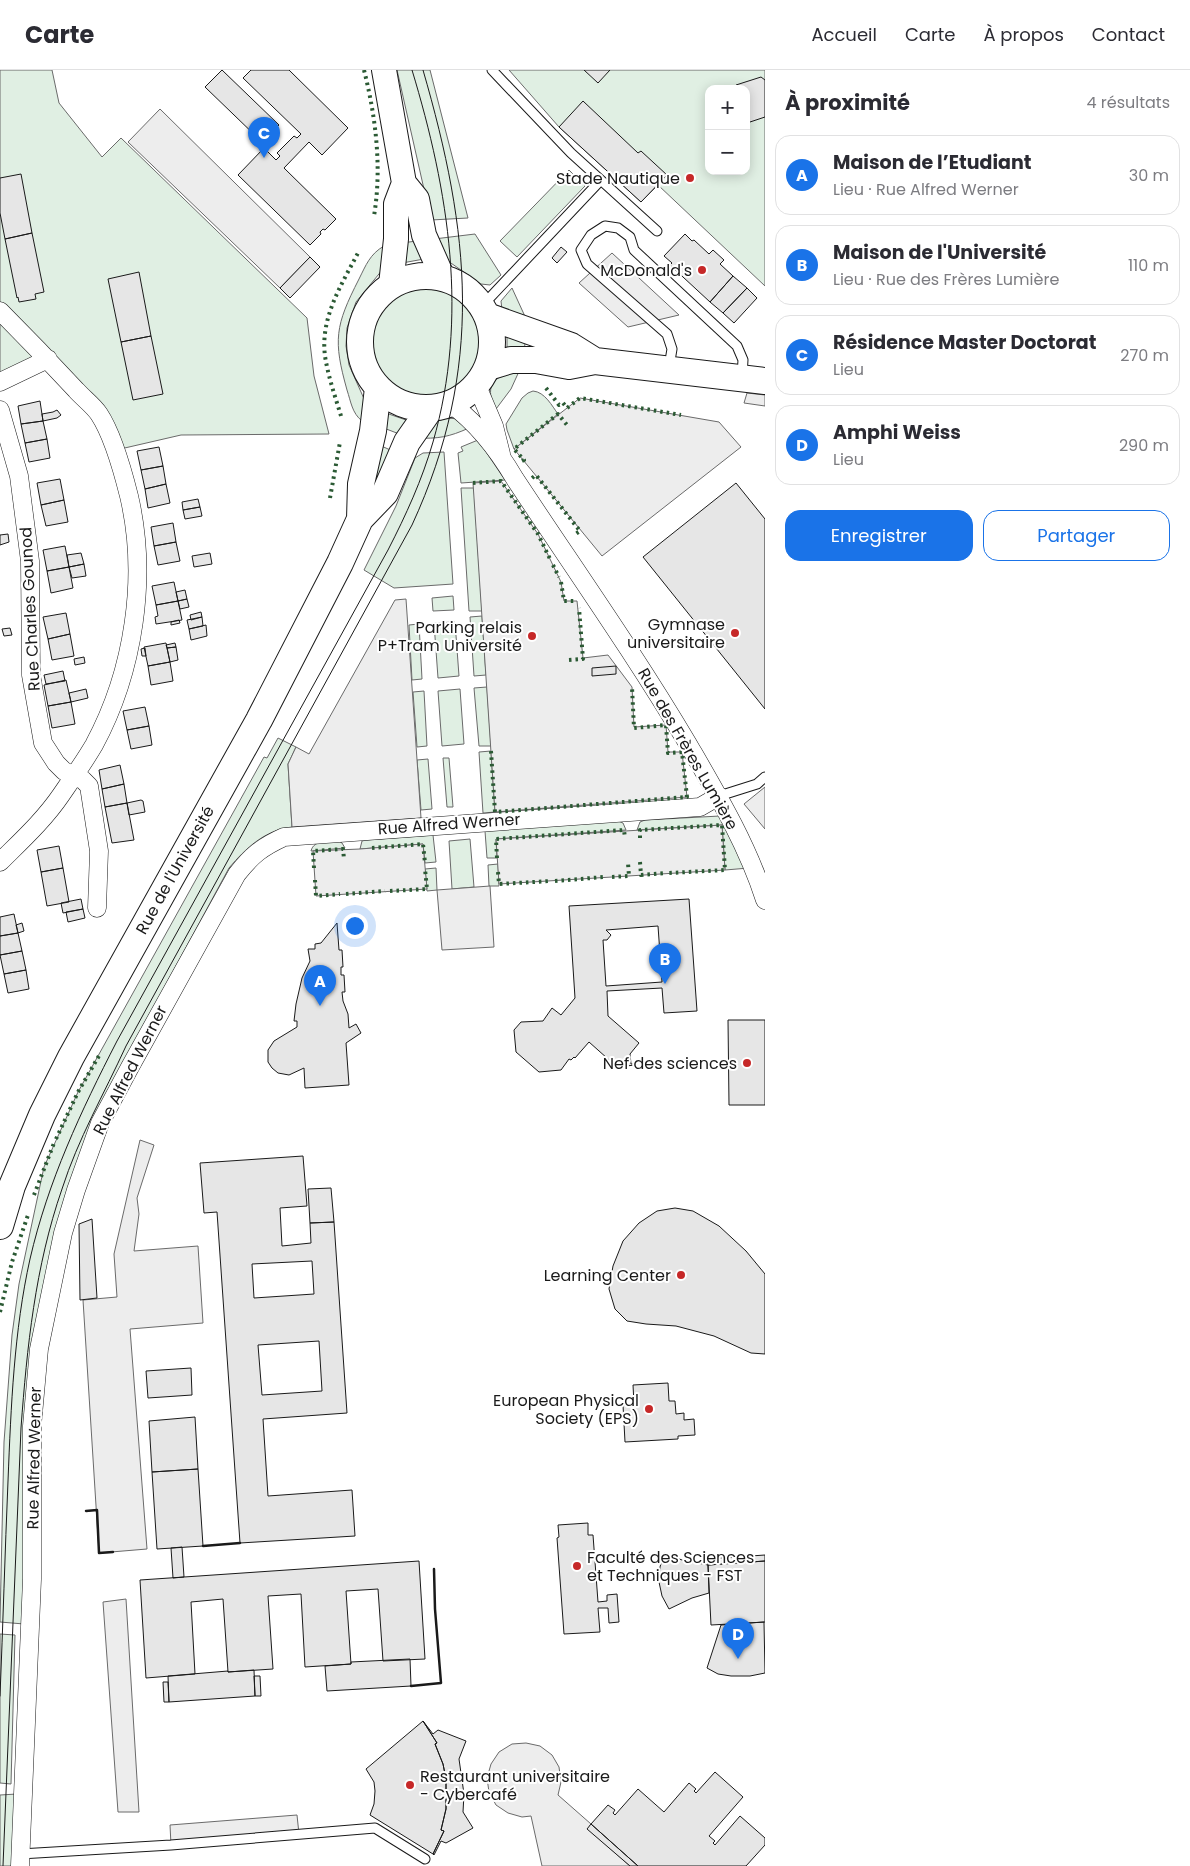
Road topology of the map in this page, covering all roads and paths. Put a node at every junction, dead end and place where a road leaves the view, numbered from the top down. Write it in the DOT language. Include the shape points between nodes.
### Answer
graph roads {
  1 [pos="384,70"];
  2 [pos="492,70"];
  3 [pos="600,180"];
  4 [pos="404,183"];
  5 [pos="657,231"];
  6 [pos="443,278"];
  7 [pos="391,285"];
  8 [pos="0,311"];
  9 [pos="485,311"];
  10 [pos="48,359"];
  11 [pos="606,362"];
  12 [pos="668,370"];
  13 [pos="482,376"];
  14 [pos="752,381"];
  15 [pos="0,382"];
  16 [pos="378,388"];
  17 [pos="440,407"];
  18 [pos="0,410"];
  19 [pos="501,455"];
  20 [pos="360,519"];
  21 [pos="74,776"];
  22 [pos="765,777"];
  23 [pos="719,796"];
  24 [pos="0,862"];
  25 [pos="765,900"];
  26 [pos="97,908"];
  27 [pos="0,1226"];
  28 [pos="425,1859"];
  29 [pos="20,1860"];
  1 -- 4 [label="main road"];
  2 -- 3 [label="lane"];
  3 -- 5 [label="lane"];
  3 -- 9 [label="lane"];
  4 -- 6 [label="main road" via="417,199 424,235"];
  4 -- 7 [label="main road" via="396,204"];
  6 -- 7 [label="main road" via="420,277"];
  6 -- 9 [label="main road" via="464,288"];
  7 -- 16 [label="main road" via="368,311 362,330 361,351 367,371"];
  8 -- 10 [label="street"];
  9 -- 11 [label="main road"];
  9 -- 13 [label="main road" via="493,341"];
  10 -- 15 [label="street"];
  10 -- 21 [label="street" via="99,414 116,450 135,523 136,607 132,636 116,694 94,744"];
  11 -- 12 [label="main road"];
  11 -- 13 [label="main road" via="569,366 536,360 511,360"];
  12 -- 14 [label="main road"];
  12 -- 14 [label="lane" via="672,349 667,334 586,264 581,250 591,235 605,226 618,228 630,237 634,250 737,346"];
  13 -- 17 [label="main road" via="469,393"];
  13 -- 19 [label="street, Rue des Frères Lumière"];
  16 -- 17 [label="main road" via="389,397 415,408"];
  16 -- 20 [label="main road, Rue de l'Université" via="373,431 361,484"];
  17 -- 19 [label="street, Rue des Frères Lumière" via="469,418"];
  17 -- 20 [label="main road, Rue de l'Université" via="407,442 385,493"];
  18 -- 21 [label="street, Rue Charles Gounod" via="19,476 29,551 32,675 42,743 56,763"];
  19 -- 23 [label="street, Rue des Frères Lumière" via="648,677"];
  20 -- 27 [label="main road, Rue de l'Université" via="259,720 71,1058 38,1124 12,1186"];
  21 -- 24 [label="street" via="30,832"];
  21 -- 26 [label="street, Rue Charles Gounod" via="89,786 99,851"];
  22 -- 23 [label="lane" via="757,784"];
  23 -- 25 [label="street, Rue des Frères Lumière" via="756,872"];
  23 -- 29 [label="street, Rue Alfred Werner" via="700,807 284,837 250,857 236,874 100,1123 63,1233 39,1349 32,1426 32,1589"];
  28 -- 29 [label="lane" via="375,1828"];
}
